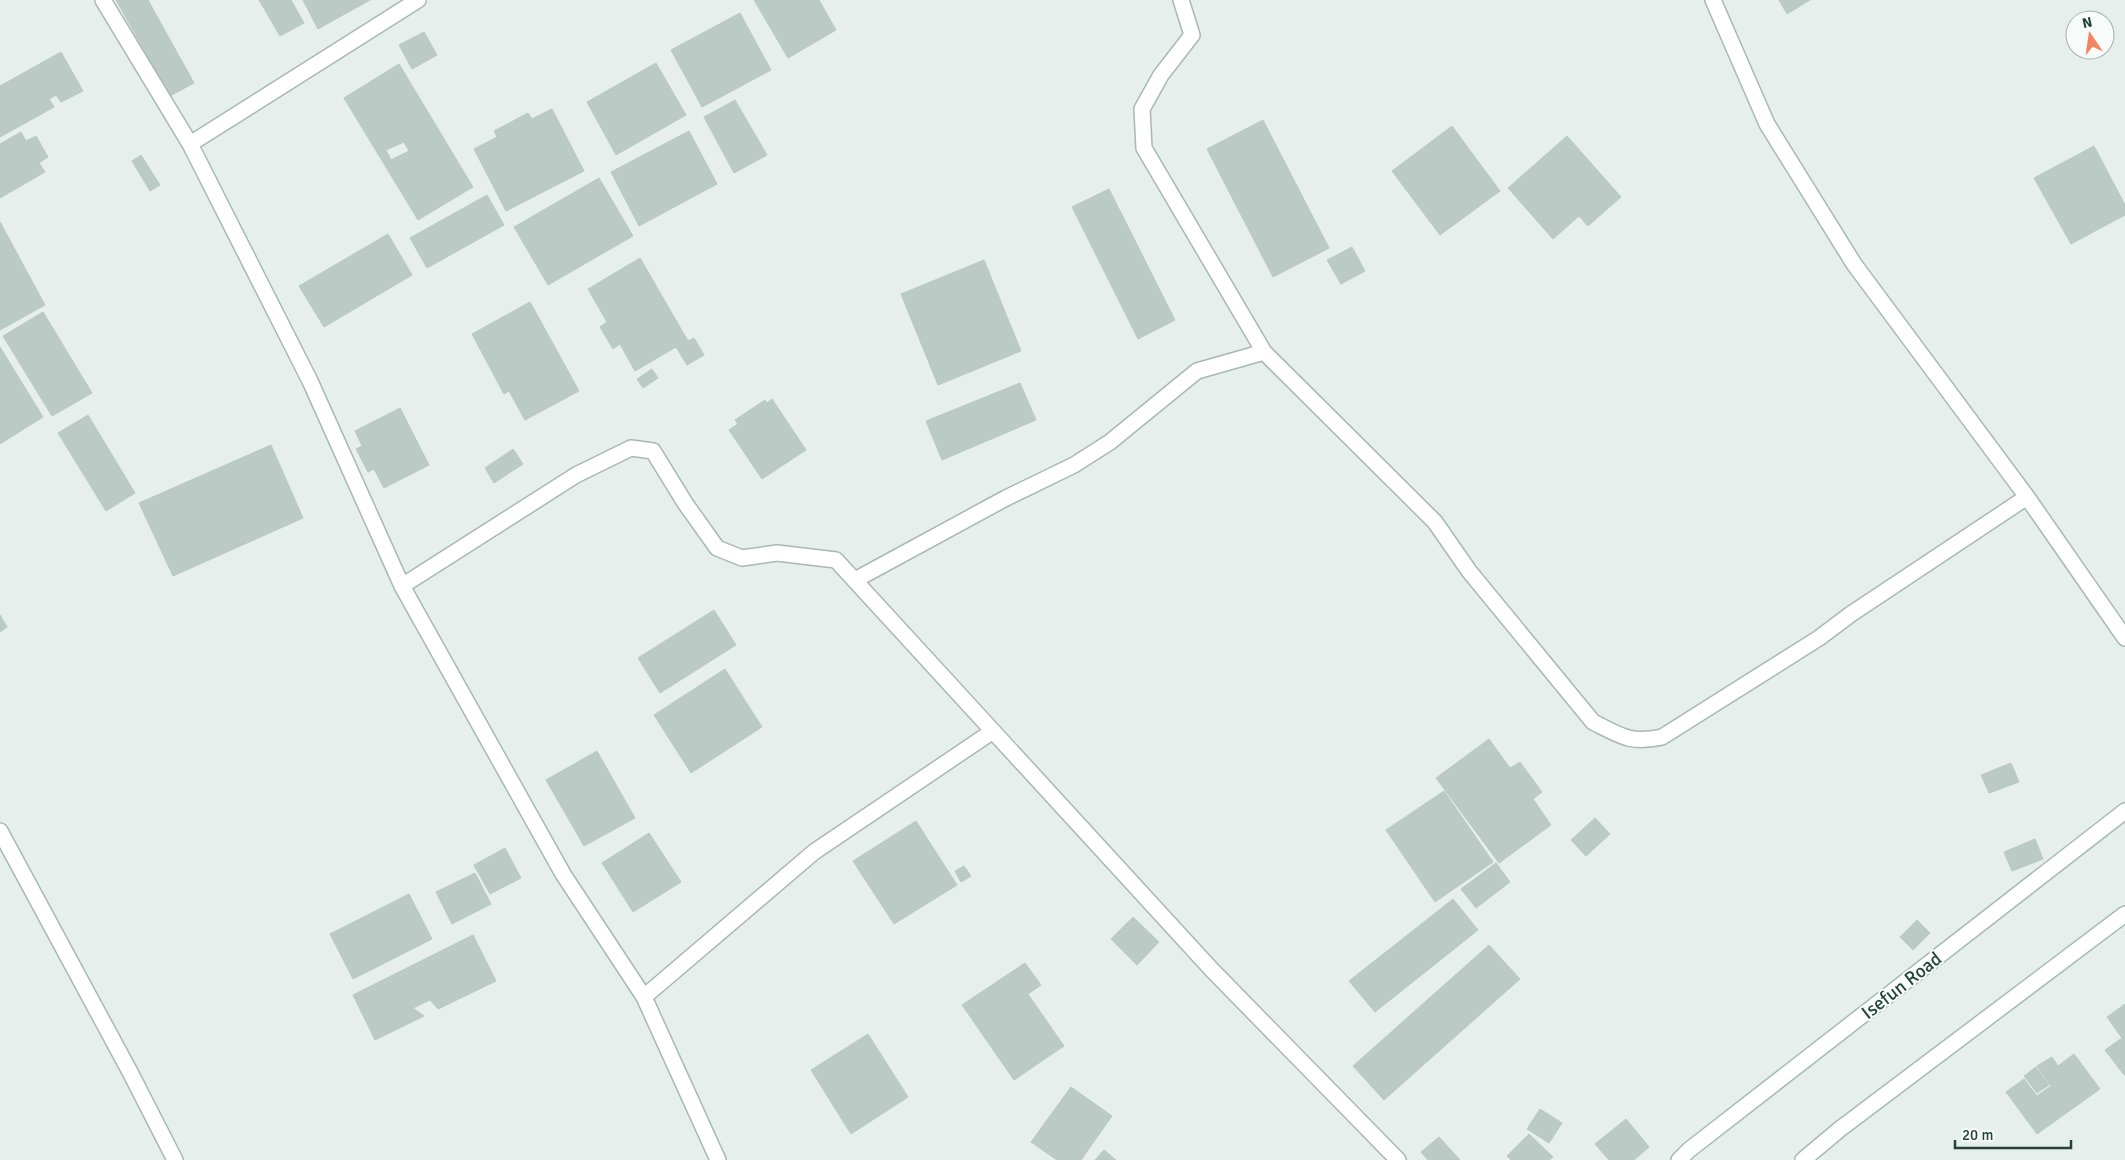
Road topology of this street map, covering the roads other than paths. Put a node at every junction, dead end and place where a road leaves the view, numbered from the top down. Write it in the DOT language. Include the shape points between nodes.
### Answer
graph roads {
  1 [pos="103,0"];
  2 [pos="418,0"];
  3 [pos="1181,0"];
  4 [pos="1713,0"];
  5 [pos="190,144"];
  6 [pos="1264,352"];
  7 [pos="2027,498"];
  8 [pos="855,580"];
  9 [pos="402,586"];
  10 [pos="2125,638"];
  11 [pos="993,731"];
  12 [pos="2125,811"];
  13 [pos="0,831"];
  14 [pos="2125,914"];
  15 [pos="644,997"];
  16 [pos="175,1160"];
  17 [pos="718,1160"];
  18 [pos="1398,1160"];
  19 [pos="1679,1160"];
  20 [pos="1803,1160"];
  1 -- 5 [label="street"];
  2 -- 5 [label="street"];
  3 -- 6 [label="street" via="1192,35 1161,76 1142,109 1144,148"];
  4 -- 7 [label="street" via="1767,124 1854,264"];
  5 -- 9 [label="street" via="310,380"];
  6 -- 7 [label="street" via="1435,522 1470,571 1593,722 1622,736 1643,741 1662,736 1819,638"];
  6 -- 8 [label="street" via="1197,371 1110,442 1074,465"];
  7 -- 10 [label="street"];
  8 -- 9 [label="street" via="836,560 777,553 742,558 717,548 653,452 631,448 576,474"];
  8 -- 11 [label="street"];
  9 -- 15 [label="street" via="563,874"];
  11 -- 15 [label="street" via="814,852"];
  11 -- 18 [label="street" via="1212,970"];
  12 -- 19 [label="street, Isefun Road"];
  13 -- 16 [label="street"];
  14 -- 20 [label="street" via="1840,1128"];
  15 -- 17 [label="street"];
}
